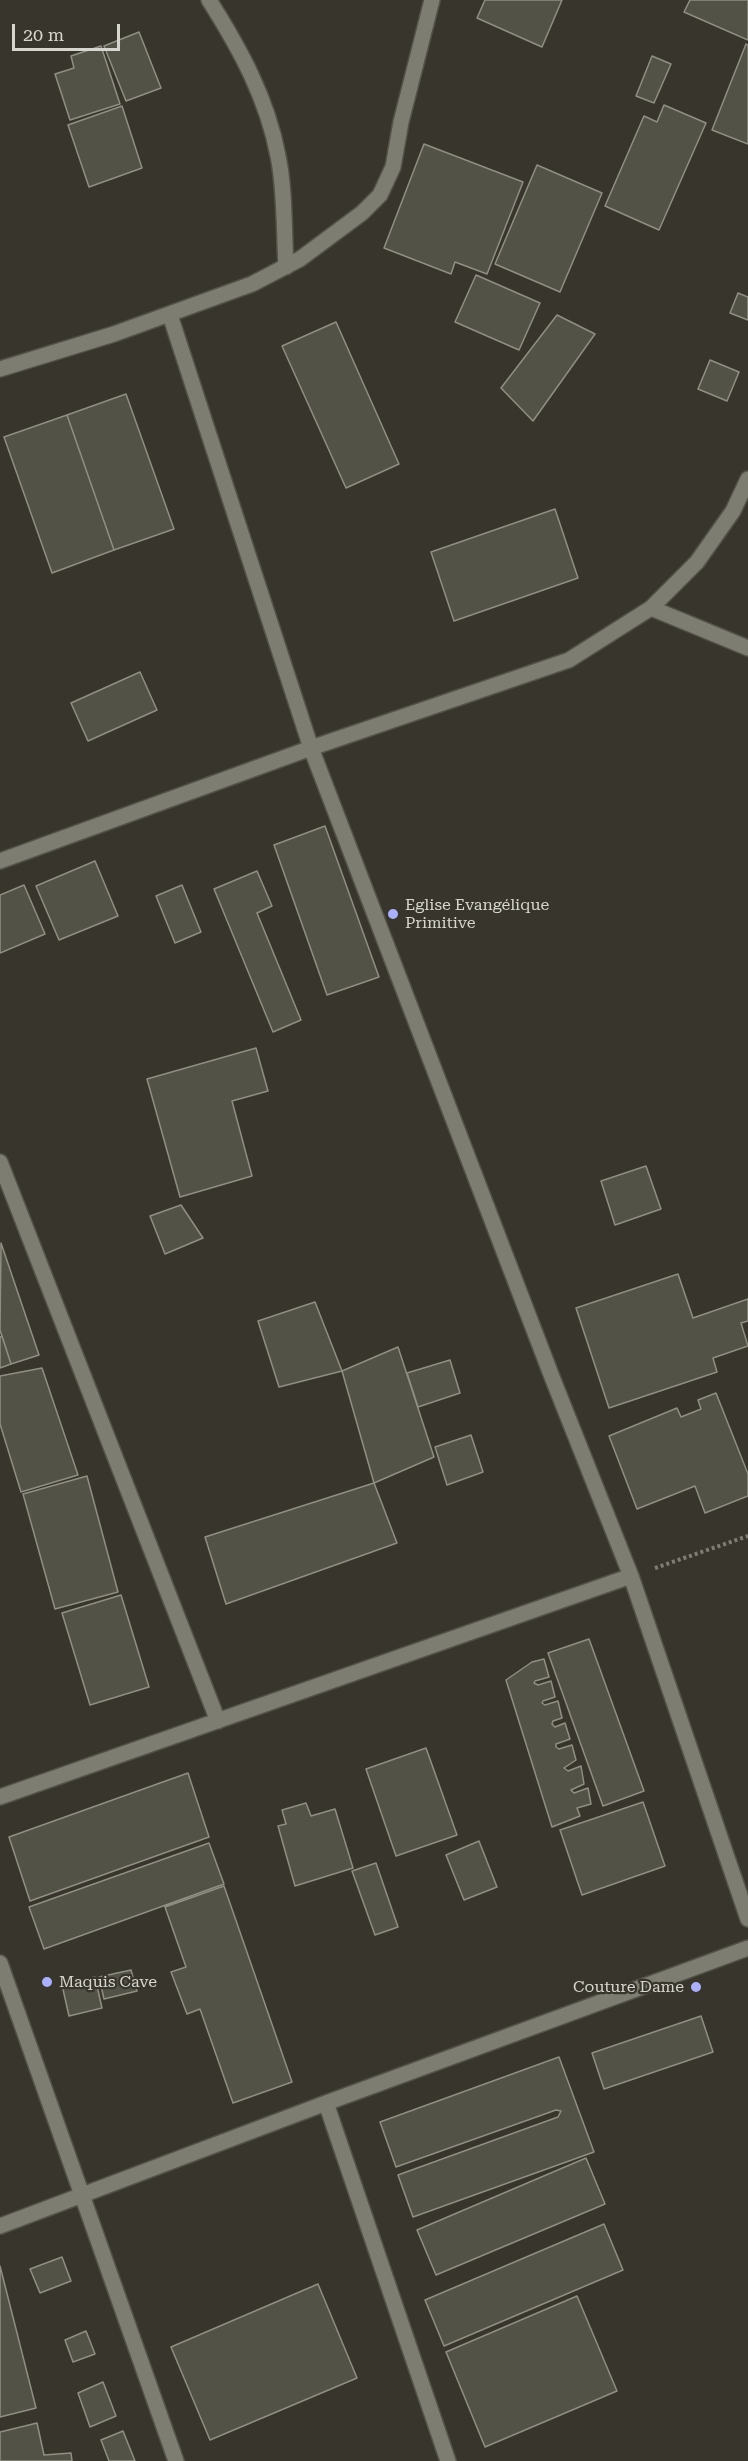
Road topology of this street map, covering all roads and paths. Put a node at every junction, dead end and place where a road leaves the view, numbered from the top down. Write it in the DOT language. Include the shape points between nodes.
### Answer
graph roads {
  1 [pos="209,0"];
  2 [pos="432,0"];
  3 [pos="286,267"];
  4 [pos="170,315"];
  5 [pos="0,369"];
  6 [pos="748,479"];
  7 [pos="651,608"];
  8 [pos="748,648"];
  9 [pos="311,748"];
  10 [pos="0,861"];
  11 [pos="0,1162"];
  12 [pos="748,1536"];
  13 [pos="631,1576"];
  14 [pos="218,1721"];
  15 [pos="0,1797"];
  16 [pos="748,1919"];
  17 [pos="748,1948"];
  18 [pos="0,1963"];
  19 [pos="326,2103"];
  20 [pos="82,2196"];
  21 [pos="0,2226"];
  22 [pos="176,2461"];
  23 [pos="447,2461"];
  1 -- 3 [label="street" via="242,52 265,105 279,157"];
  2 -- 3 [label="street" via="393,167 380,195 355,219"];
  3 -- 4 [label="street"];
  4 -- 5 [label="street"];
  4 -- 9 [label="street"];
  6 -- 7 [label="street" via="733,511 697,562"];
  7 -- 8 [label="street"];
  7 -- 9 [label="street" via="569,660"];
  9 -- 10 [label="street"];
  9 -- 13 [label="street"];
  11 -- 14 [label="street"];
  12 -- 13 [label="path"];
  13 -- 14 [label="street"];
  13 -- 16 [label="street"];
  14 -- 15 [label="street"];
  17 -- 19 [label="street"];
  18 -- 20 [label="street"];
  19 -- 20 [label="street"];
  19 -- 23 [label="street"];
  20 -- 21 [label="street"];
  20 -- 22 [label="street"];
}
